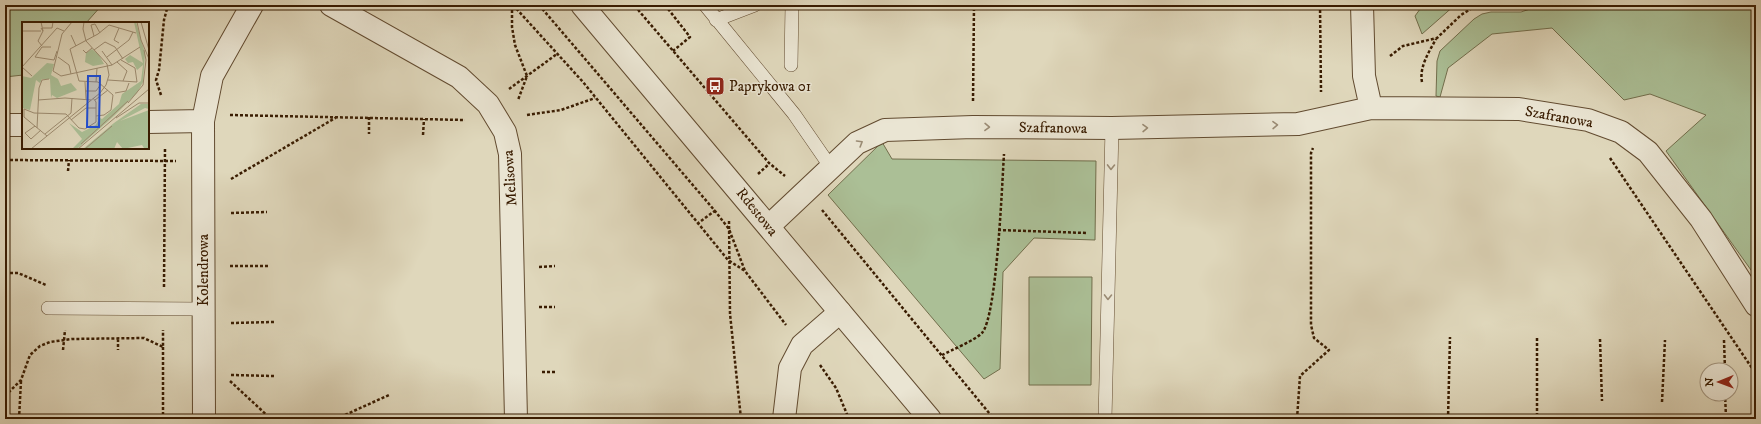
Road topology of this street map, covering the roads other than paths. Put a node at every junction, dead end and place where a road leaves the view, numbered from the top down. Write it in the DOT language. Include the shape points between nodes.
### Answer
graph roads {
  1 [pos="252,5"];
  2 [pos="332,5"];
  3 [pos="582,5"];
  4 [pos="705,5"];
  5 [pos="754,5"];
  6 [pos="792,5"];
  7 [pos="1362,5"];
  8 [pos="716,20"];
  9 [pos="791,65"];
  10 [pos="1371,108"];
  11 [pos="204,121"];
  12 [pos="157,122"];
  13 [pos="22,125"];
  14 [pos="5,126"];
  15 [pos="1112,128"];
  16 [pos="832,169"];
  17 [pos="769,226"];
  18 [pos="1756,305"];
  19 [pos="48,308"];
  20 [pos="203,309"];
  21 [pos="840,312"];
  22 [pos="204,419"];
  23 [pos="516,419"];
  24 [pos="784,419"];
  25 [pos="930,419"];
  26 [pos="1105,419"];
  1 -- 11 [label="street, Kolendrowa" via="212,76"];
  2 -- 23 [label="street, Melisowa" via="459,77 488,104 505,132 510,154"];
  3 -- 17 [label="street, Rdestowa"];
  4 -- 8 [label="lane"];
  5 -- 8 [label="lane"];
  6 -- 9 [label="lane"];
  7 -- 10 [label="street" via="1364,76"];
  8 -- 16 [label="lane" via="794,114"];
  15 -- 10 [label="street, Szafranowa, one-way" via="1298,124"];
  10 -- 18 [label="street, Szafranowa" via="1519,109 1588,120 1621,132 1648,152 1701,219"];
  11 -- 12 [label="street"];
  11 -- 20 [label="street, Kolendrowa"];
  13 -- 14 [label="street"];
  16 -- 15 [label="street, Szafranowa, one-way" via="858,143 885,130"];
  15 -- 26 [label="lane, one-way"];
  16 -- 17 [label="street, Szafranowa"];
  17 -- 21 [label="street, Rdestowa"];
  19 -- 20 [label="lane"];
  20 -- 22 [label="street, Kolendrowa"];
  21 -- 24 [label="street" via="802,345 790,368"];
  21 -- 25 [label="street, Rdestowa"];
}
